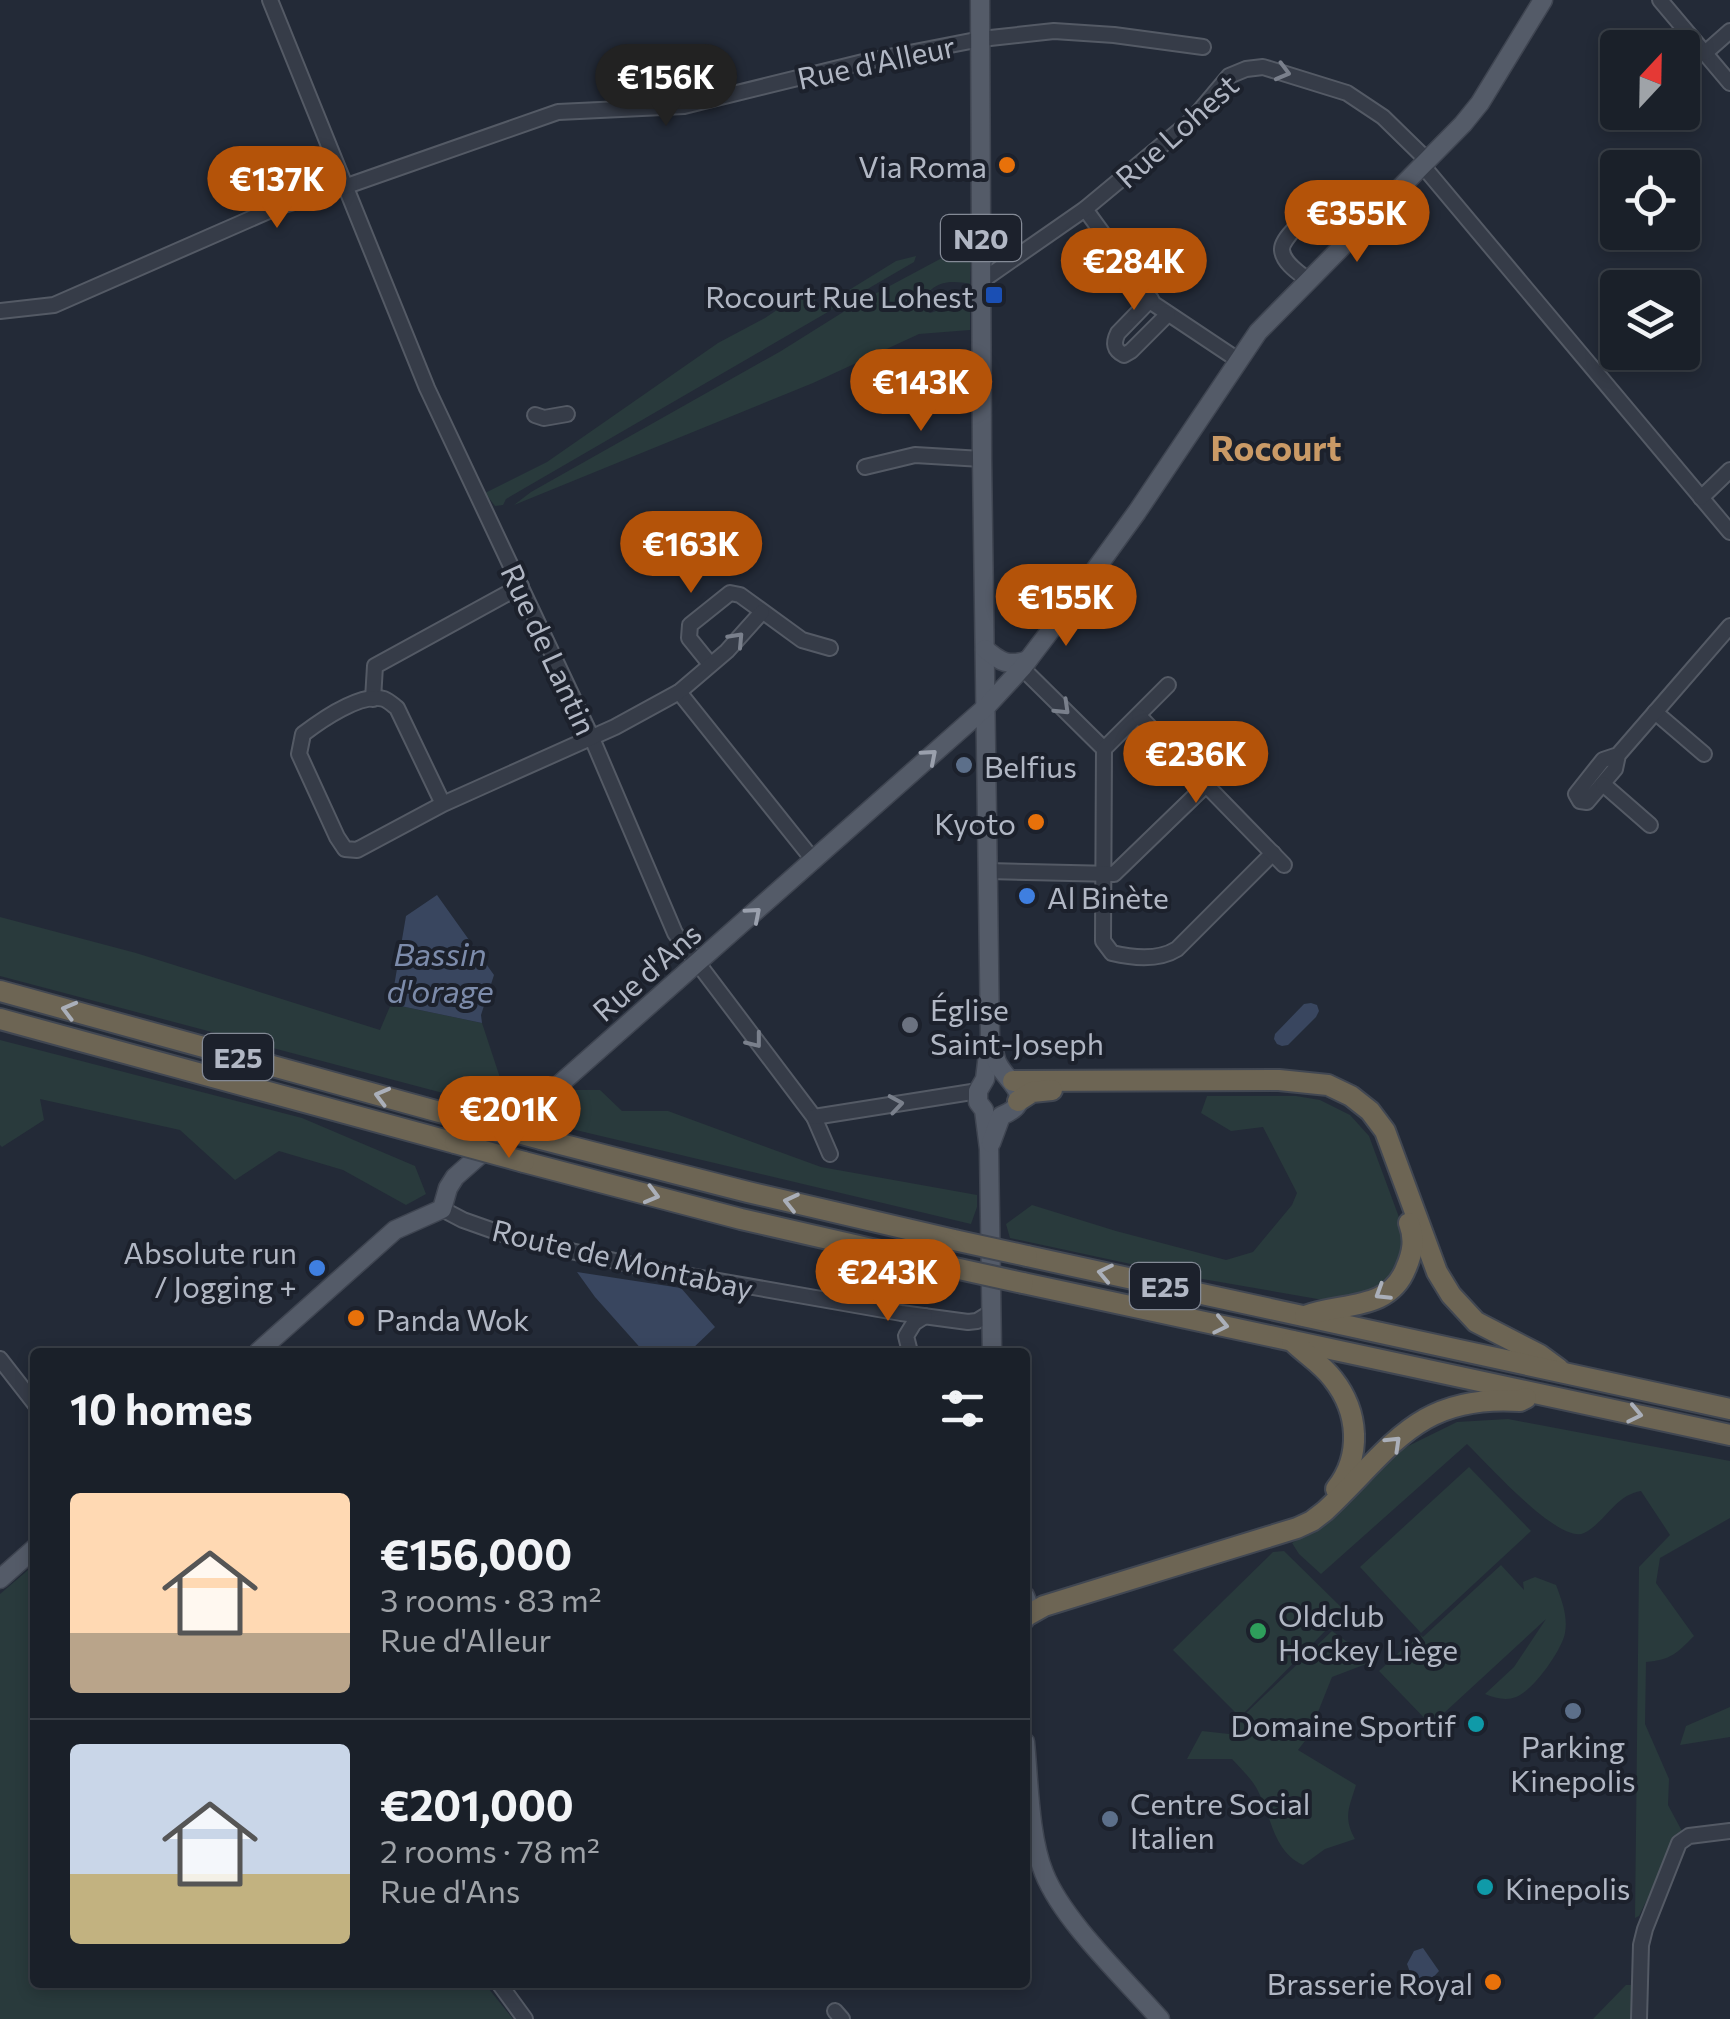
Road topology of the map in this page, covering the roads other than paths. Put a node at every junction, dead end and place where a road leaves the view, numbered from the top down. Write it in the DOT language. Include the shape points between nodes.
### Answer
graph roads {
  1 [pos="270,0"];
  2 [pos="980,0"];
  3 [pos="1544,0"];
  4 [pos="1660,0"];
  5 [pos="1730,31"];
  6 [pos="981,39"];
  7 [pos="1203,48"];
  8 [pos="1705,52"];
  9 [pos="1730,84"];
  10 [pos="1426,163"];
  11 [pos="344,186"];
  12 [pos="1085,209"];
  13 [pos="1351,237"];
  14 [pos="983,280"];
  15 [pos="1308,280"];
  16 [pos="1151,300"];
  17 [pos="0,311"];
  18 [pos="1168,314"];
  19 [pos="1238,360"];
  20 [pos="567,414"];
  21 [pos="536,415"];
  22 [pos="982,459"];
  23 [pos="865,468"];
  24 [pos="1730,470"];
  25 [pos="1701,498"];
  26 [pos="1730,532"];
  27 [pos="521,586"];
  28 [pos="762,612"];
  29 [pos="1730,626"];
  30 [pos="830,648"];
  31 [pos="986,649"];
  32 [pos="710,664"];
  33 [pos="1025,664"];
  34 [pos="1168,685"];
  35 [pos="679,692"];
  36 [pos="374,699"];
  37 [pos="986,707"];
  38 [pos="1655,712"];
  39 [pos="1139,716"];
  40 [pos="964,727"];
  41 [pos="591,736"];
  42 [pos="986,742"];
  43 [pos="1104,748"];
  44 [pos="1704,754"];
  45 [pos="1618,755"];
  46 [pos="1603,784"];
  47 [pos="1206,785"];
  48 [pos="444,804"];
  49 [pos="1650,825"];
  50 [pos="1273,853"];
  51 [pos="814,861"];
  52 [pos="1284,864"];
  53 [pos="988,871"];
  54 [pos="1102,874"];
  55 [pos="696,964"];
  56 [pos="0,991"];
  57 [pos="0,1019"];
  58 [pos="990,1037"];
  59 [pos="981,1085"];
  60 [pos="1014,1087"];
  61 [pos="992,1113"];
  62 [pos="814,1117"];
  63 [pos="830,1154"];
  64 [pos="442,1209"];
  65 [pos="990,1313"];
  66 [pos="925,1316"];
  67 [pos="1303,1316"];
  68 [pos="1291,1340"];
  69 [pos="262,1348"];
  70 [pos="909,1348"];
  71 [pos="992,1348"];
  72 [pos="0,1359"];
  73 [pos="1564,1374"];
  74 [pos="1540,1394"];
  75 [pos="30,1398"];
  76 [pos="1730,1410"];
  77 [pos="1730,1435"];
  78 [pos="30,1552"];
  79 [pos="0,1579"];
  80 [pos="1030,1606"];
  81 [pos="1030,1607"];
  82 [pos="1030,1794"];
  83 [pos="1730,1831"];
  84 [pos="502,1988"];
  85 [pos="524,2019"];
  86 [pos="1160,2019"];
  87 [pos="1639,2019"];
  1 -- 11 [label="street, Rue de Lantin"];
  2 -- 6 [label="main road, N20"];
  3 -- 10 [label="main road, Rue d'Ans" via="1480,103"];
  4 -- 8 [label="street"];
  5 -- 8 [label="street"];
  6 -- 7 [label="street, Rue d'Alleur" via="1054,32"];
  6 -- 11 [label="street, Rue d'Alleur" via="684,106 558,112"];
  6 -- 14 [label="main road, N20"];
  8 -- 9 [label="street"];
  12 -- 10 [label="street, Rue Lohest, one-way" via="1191,121 1230,76 1246,69 1277,70 1346,93 1383,117"];
  10 -- 13 [label="main road, Rue d'Ans"];
  10 -- 25 [label="street"];
  11 -- 17 [label="street, Rue d'Alleur" via="280,206 54,305"];
  11 -- 27 [label="street, Rue de Lantin" via="426,388"];
  12 -- 14 [label="street, Rue Lohest"];
  12 -- 16 [label="street"];
  13 -- 15 [label="main road, Rue d'Ans"];
  13 -- 15 [label="street" via="1328,216 1308,216 1282,250"];
  14 -- 22 [label="main road, N20"];
  15 -- 19 [label="main road, Rue d'Ans"];
  16 -- 18 [label="street"];
  16 -- 18 [label="street" via="1118,333 1119,352 1131,351"];
  18 -- 19 [label="street"];
  19 -- 33 [label="main road, Rue d'Ans"];
  20 -- 21 [label="street"];
  22 -- 23 [label="street" via="915,455"];
  22 -- 31 [label="main road, N20"];
  24 -- 25 [label="street"];
  25 -- 26 [label="street"];
  27 -- 36 [label="street" via="375,666"];
  27 -- 41 [label="street, Rue de Lantin"];
  28 -- 30 [label="street" via="802,640"];
  32 -- 28 [label="street, one-way"];
  28 -- 32 [label="street" via="730,592 690,625 689,638"];
  29 -- 38 [label="street"];
  31 -- 33 [label="main road" via="1004,664"];
  31 -- 37 [label="main road, N20"];
  32 -- 35 [label="street"];
  33 -- 37 [label="main road, Rue d'Ans"];
  33 -- 43 [label="street, one-way"];
  34 -- 39 [label="street"];
  35 -- 41 [label="street"];
  35 -- 51 [label="street"];
  36 -- 48 [label="street" via="397,708"];
  36 -- 48 [label="street" via="302,734 300,754 345,850 357,850"];
  37 -- 40 [label="main road, Rue d'Ans"];
  37 -- 42 [label="main road, N20"];
  38 -- 44 [label="street"];
  38 -- 45 [label="street"];
  39 -- 43 [label="street"];
  39 -- 47 [label="street"];
  40 -- 42 [label="main road"];
  51 -- 40 [label="main road, Rue d'Ans, one-way"];
  41 -- 48 [label="street"];
  41 -- 55 [label="street, Rue de Lantin" via="675,934"];
  42 -- 53 [label="main road, N20"];
  43 -- 54 [label="street"];
  45 -- 46 [label="street"];
  45 -- 46 [label="street" via="1603,760 1576,794 1587,802"];
  46 -- 49 [label="street"];
  47 -- 50 [label="street"];
  47 -- 54 [label="street" via="1114,874"];
  50 -- 52 [label="street"];
  50 -- 54 [label="street" via="1165,956 1112,953 1102,941"];
  55 -- 51 [label="main road, Rue d'Ans, one-way"];
  53 -- 54 [label="street"];
  53 -- 58 [label="main road, N20"];
  55 -- 62 [label="street, Rue de Lantin, one-way"];
  55 -- 64 [label="main road, Rue d'Ans" via="455,1178"];
  67 -- 56 [label="highway, E25, one-way, bridge" via="748,1192"];
  57 -- 68 [label="highway, E25, one-way, bridge" via="741,1218"];
  58 -- 59 [label="main road, N20"];
  58 -- 60 [label="main road, N20" via="998,1066"];
  59 -- 60 [label="main road" via="998,1074"];
  59 -- 61 [label="main road, N20" via="978,1102"];
  62 -- 59 [label="street, one-way"];
  60 -- 61 [label="main road" via="1010,1112"];
  60 -- 67 [label="highway, one-way" via="1291,1089 1346,1104 1364,1118 1377,1136 1414,1244 1404,1276 1384,1295"];
  60 -- 73 [label="highway" via="1279,1080 1328,1085 1351,1096 1384,1131 1451,1295 1476,1322"];
  61 -- 65 [label="main road"];
  62 -- 63 [label="street, Rue de Lantin"];
  64 -- 66 [label="street, Route de Montabay" via="537,1244"];
  64 -- 69 [label="main road" via="395,1230"];
  65 -- 66 [label="street, Route de Montabay" via="968,1322"];
  65 -- 71 [label="main road"];
  66 -- 70 [label="street" via="906,1336"];
  67 -- 73 [label="highway, E25"];
  68 -- 74 [label="highway, E25"];
  68 -- 80 [label="highway" via="1334,1379 1354,1424 1353,1457 1330,1496 1292,1521"];
  72 -- 75 [label="street"];
  73 -- 76 [label="highway, E25"];
  74 -- 77 [label="highway, E25, one-way"];
  81 -- 74 [label="highway, one-way" via="1297,1528 1325,1511 1422,1420 1461,1403"];
  78 -- 79 [label="main road"];
  82 -- 86 [label="main road" via="1034,1836 1053,1891"];
  83 -- 87 [label="street" via="1679,1842 1644,1929"];
  84 -- 85 [label="street"];
}
